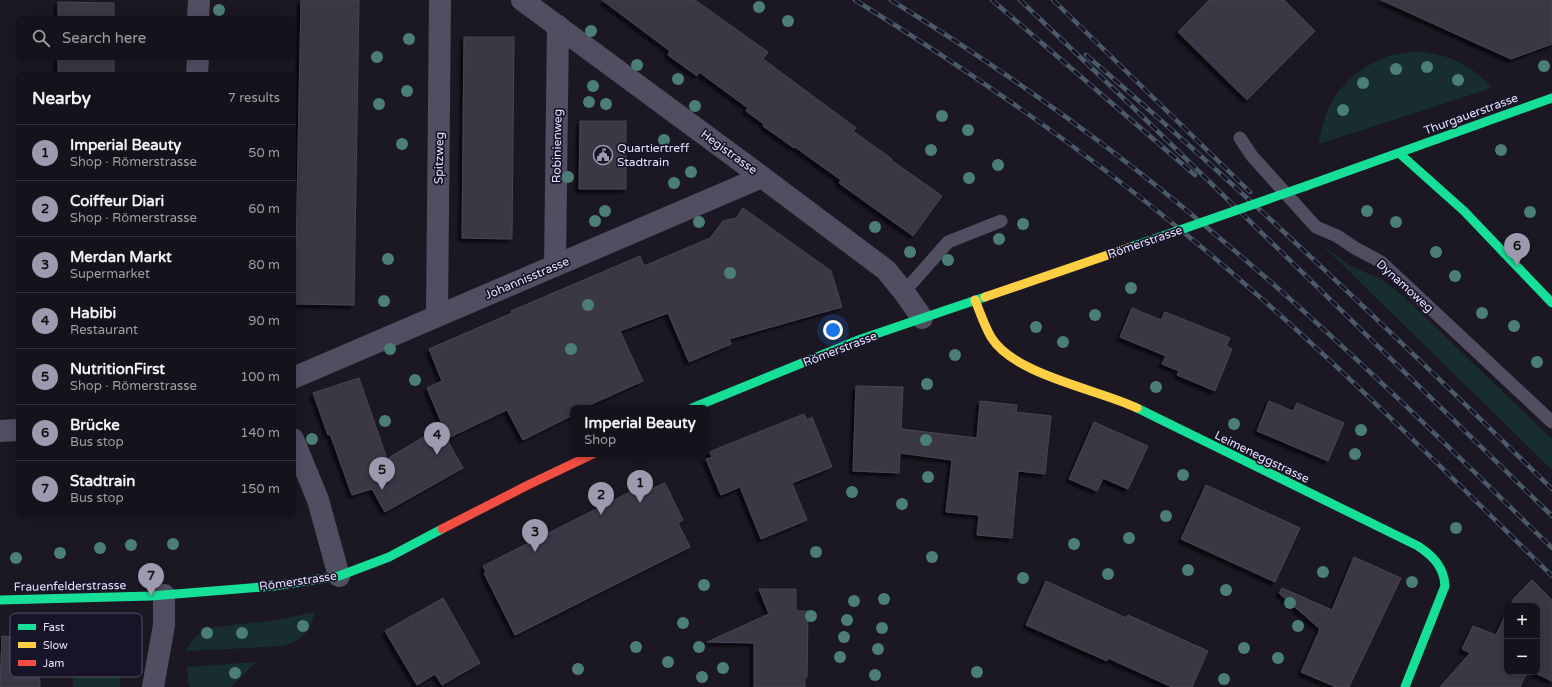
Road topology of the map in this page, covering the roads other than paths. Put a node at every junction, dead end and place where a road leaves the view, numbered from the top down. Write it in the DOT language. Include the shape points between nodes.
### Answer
graph roads {
  1 [pos="199,0"];
  2 [pos="440,0"];
  3 [pos="522,0"];
  4 [pos="198,16"];
  5 [pos="558,26"];
  6 [pos="198,60"];
  7 [pos="197,72"];
  8 [pos="1552,98"];
  9 [pos="1240,138"];
  10 [pos="1399,153"];
  11 [pos="762,177"];
  12 [pos="1001,220"];
  13 [pos="556,266"];
  14 [pos="904,292"];
  15 [pos="975,300"];
  16 [pos="1552,303"];
  17 [pos="437,316"];
  18 [pos="922,318"];
  19 [pos="296,377"];
  20 [pos="699,405"];
  21 [pos="1552,422"];
  22 [pos="16,430"];
  23 [pos="0,431"];
  24 [pos="296,446"];
  25 [pos="587,457"];
  26 [pos="339,576"];
  27 [pos="164,595"];
  28 [pos="0,600"];
  29 [pos="153,687"];
  30 [pos="1405,687"];
  1 -- 4 [label="street"];
  2 -- 17 [label="street, Spitzweg"];
  3 -- 5 [label="street, Hegistrasse"];
  5 -- 11 [label="street, Hegistrasse"];
  5 -- 13 [label="street, Robinienweg"];
  6 -- 7 [label="street"];
  8 -- 10 [label="main road, Thurgauerstrasse"];
  9 -- 21 [label="lane, Dynamoweg" via="1252,156 1316,226 1381,262"];
  10 -- 15 [label="main road, Römerstrasse, bridge"];
  10 -- 16 [label="main road" via="1464,211"];
  11 -- 13 [label="street, Johannisstrasse"];
  11 -- 14 [label="street, Hegistrasse" via="886,270"];
  12 -- 14 [label="lane" via="948,242"];
  13 -- 17 [label="street, Johannisstrasse"];
  14 -- 18 [label="street, Hegistrasse"];
  15 -- 18 [label="main road, Römerstrasse"];
  15 -- 30 [label="main road, Leimeneggstrasse" via="991,337 1002,350 1018,362 1041,373 1122,401 1418,546 1433,556 1444,574 1445,586"];
  17 -- 19 [label="street, Johannisstrasse"];
  18 -- 20 [label="main road, Römerstrasse"];
  22 -- 23 [label="street"];
  24 -- 26 [label="street" via="318,500"];
  25 -- 26 [label="main road, Römerstrasse" via="389,557"];
  26 -- 27 [label="main road, Römerstrasse" via="274,586"];
  27 -- 28 [label="main road, Frauenfelderstrasse"];
  27 -- 29 [label="street" via="164,625"];
}
